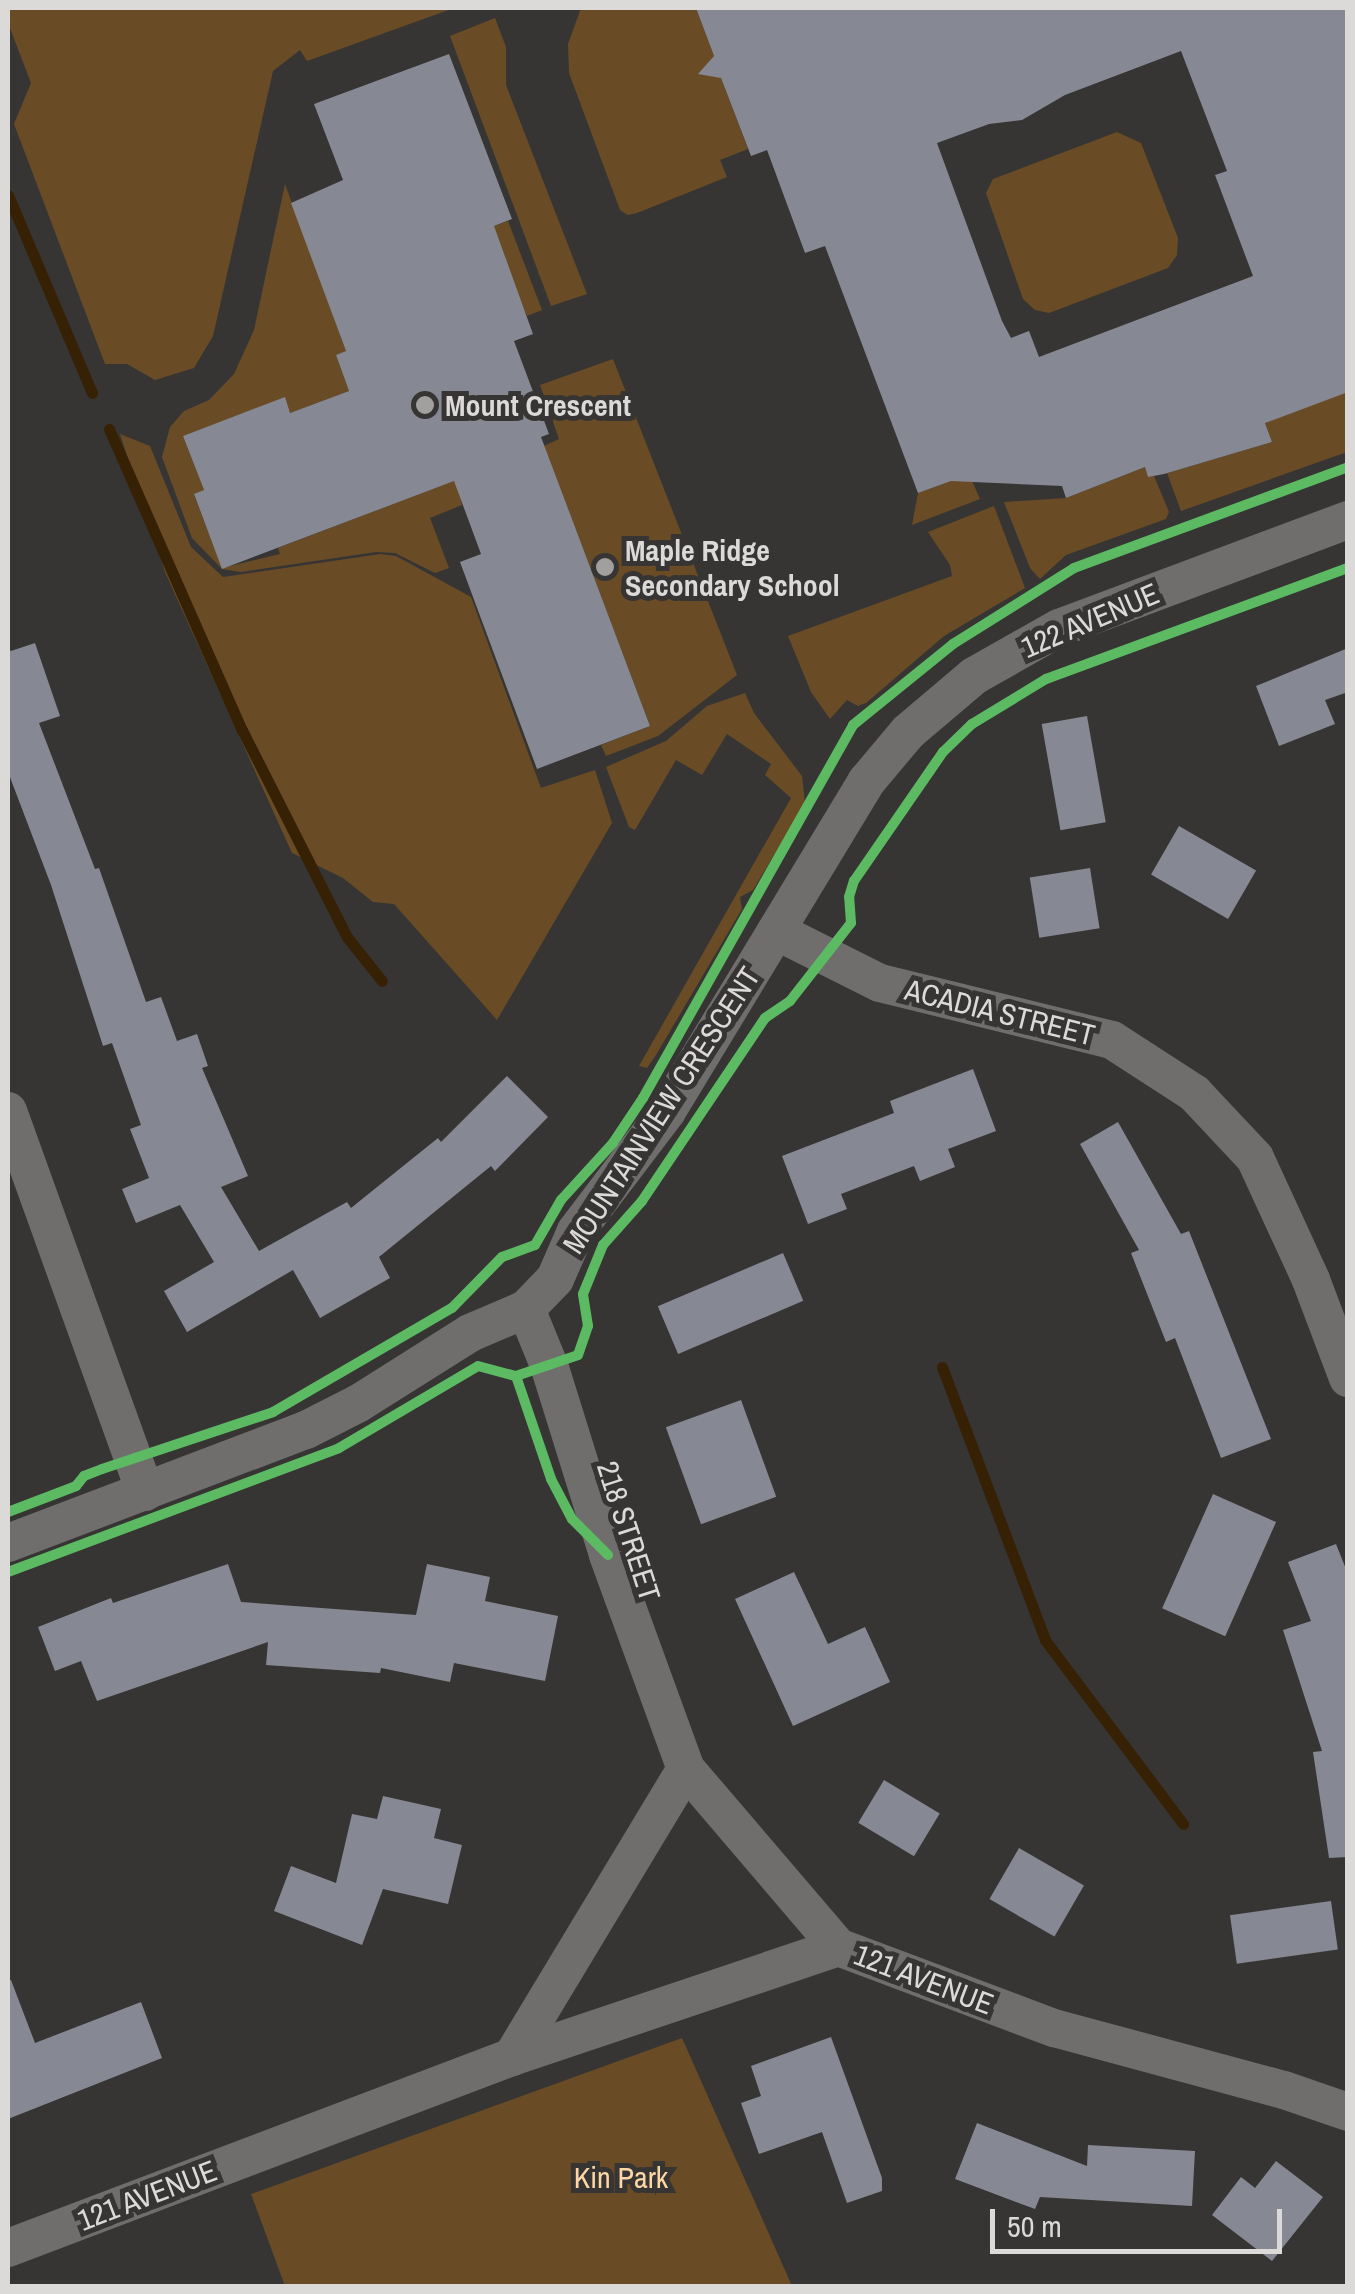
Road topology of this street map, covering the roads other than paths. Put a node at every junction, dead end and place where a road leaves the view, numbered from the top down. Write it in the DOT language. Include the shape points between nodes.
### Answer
graph roads {
  1 [pos="1348,520"];
  2 [pos="776,931"];
  3 [pos="8,1111"];
  4 [pos="526,1309"];
  5 [pos="1348,1378"];
  6 [pos="145,1492"];
  7 [pos="8,1543"];
  8 [pos="686,1769"];
  9 [pos="838,1946"];
  10 [pos="512,2056"];
  11 [pos="1348,2112"];
  12 [pos="8,2248"];
  1 -- 2 [label="street, 122 AVENUE" via="1059,628 974,676 881,763"];
  2 -- 4 [label="street, MOUNTAINVIEW CRESCENT" via="666,1111 583,1220 554,1279"];
  2 -- 5 [label="street, ACADIA STREET" via="880,982 1112,1040 1194,1093 1255,1158"];
  3 -- 6 [label="street"];
  4 -- 6 [label="street, MOUNTAINVIEW CRESCENT" via="470,1332 333,1417"];
  4 -- 8 [label="street, 218 STREET"];
  6 -- 7 [label="street, MOUNTAINVIEW CRESCENT"];
  8 -- 9 [label="street, 218 STREET"];
  8 -- 10 [label="street"];
  9 -- 10 [label="street, 121 AVENUE"];
  9 -- 11 [label="street, 121 AVENUE" via="1054,2028"];
  10 -- 12 [label="street, 121 AVENUE"];
}
